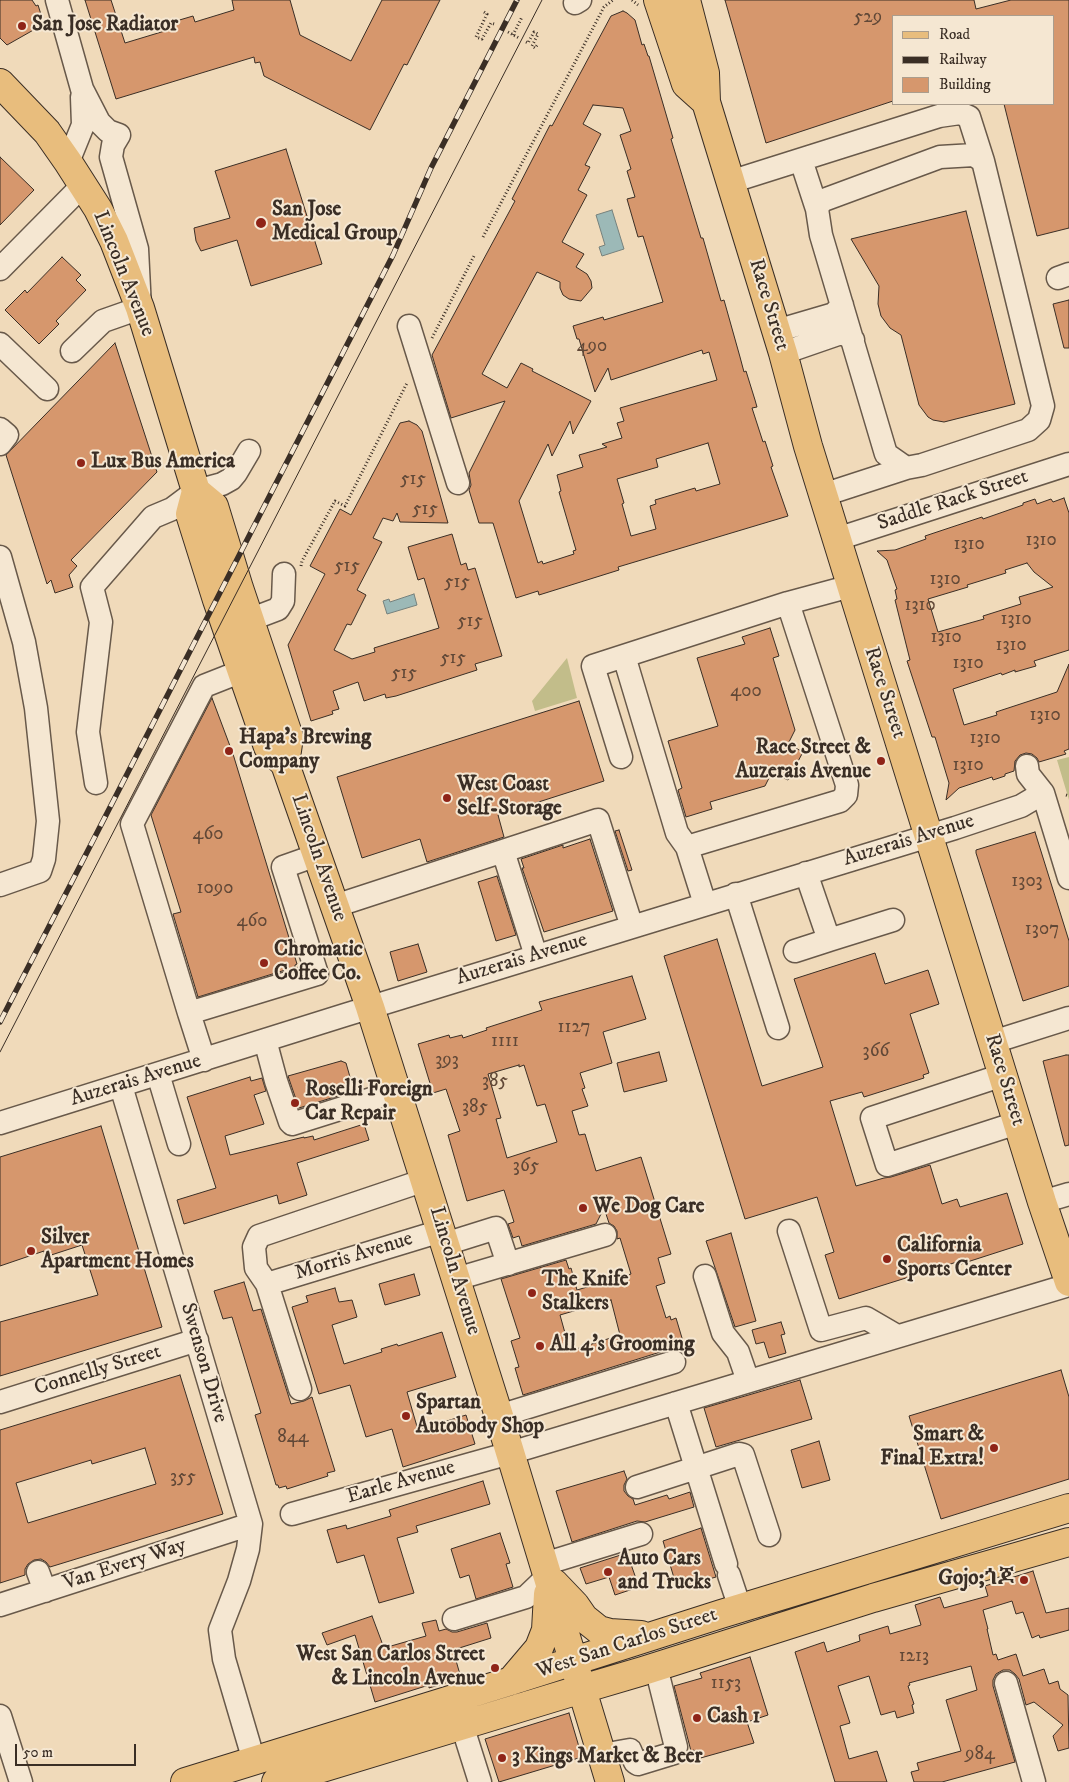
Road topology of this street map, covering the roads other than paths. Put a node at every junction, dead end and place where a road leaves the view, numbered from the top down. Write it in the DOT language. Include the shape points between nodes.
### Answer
graph roads {
  1 [pos="57,0"];
  2 [pos="658,0"];
  3 [pos="675,0"];
  4 [pos="686,0"];
  5 [pos="696,41"];
  6 [pos="0,83"];
  7 [pos="82,89"];
  8 [pos="706,102"];
  9 [pos="801,160"];
  10 [pos="983,161"];
  11 [pos="68,162"];
  12 [pos="730,182"];
  13 [pos="83,185"];
  14 [pos="817,209"];
  15 [pos="0,270"];
  16 [pos="842,305"];
  17 [pos="140,308"];
  18 [pos="409,326"];
  19 [pos="853,340"];
  20 [pos="779,342"];
  21 [pos="0,344"];
  22 [pos="72,350"];
  23 [pos="47,388"];
  24 [pos="0,429"];
  25 [pos="0,444"];
  26 [pos="249,450"];
  27 [pos="1069,464"];
  28 [pos="906,468"];
  29 [pos="458,483"];
  30 [pos="196,491"];
  31 [pos="822,495"];
  32 [pos="837,539"];
  33 [pos="0,557"];
  34 [pos="292,572"];
  35 [pos="851,586"];
  36 [pos="788,603"];
  37 [pos="250,620"];
  38 [pos="624,656"];
  39 [pos="242,671"];
  40 [pos="621,757"];
  41 [pos="285,764"];
  42 [pos="1026,766"];
  43 [pos="96,783"];
  44 [pos="1043,793"];
  45 [pos="929,837"];
  46 [pos="687,847"];
  47 [pos="503,851"];
  48 [pos="317,855"];
  49 [pos="806,873"];
  50 [pos="1069,878"];
  51 [pos="0,885"];
  52 [pos="736,894"];
  53 [pos="705,904"];
  54 [pos="335,906"];
  55 [pos="894,920"];
  56 [pos="632,926"];
  57 [pos="829,940"];
  58 [pos="795,951"];
  59 [pos="536,956"];
  60 [pos="370,1007"];
  61 [pos="189,1013"];
  62 [pos="1069,1018"];
  63 [pos="778,1028"];
  64 [pos="265,1040"];
  65 [pos="993,1042"];
  66 [pos="204,1060"];
  67 [pos="158,1074"];
  68 [pos="1003,1076"];
  69 [pos="122,1086"];
  70 [pos="397,1091"];
  71 [pos="0,1123"];
  72 [pos="1018,1123"];
  73 [pos="179,1144"];
  74 [pos="425,1180"];
  75 [pos="1069,1194"];
  76 [pos="1042,1202"];
  77 [pos="789,1231"];
  78 [pos="605,1234"];
  79 [pos="443,1237"];
  80 [pos="1062,1238"];
  81 [pos="508,1264"];
  82 [pos="704,1276"];
  83 [pos="456,1280"];
  84 [pos="268,1284"];
  85 [pos="1069,1284"];
  86 [pos="896,1336"];
  87 [pos="197,1340"];
  88 [pos="674,1362"];
  89 [pos="748,1381"];
  90 [pos="300,1389"];
  91 [pos="0,1402"];
  92 [pos="676,1403"];
  93 [pos="499,1416"];
  94 [pos="510,1452"];
  95 [pos="696,1468"];
  96 [pos="636,1486"];
  97 [pos="1069,1508"];
  98 [pos="292,1514"];
  99 [pos="251,1524"];
  100 [pos="641,1534"];
  101 [pos="769,1535"];
  102 [pos="1069,1542"];
  103 [pos="546,1570"];
  104 [pos="0,1605"];
  105 [pos="740,1608"];
  106 [pos="454,1619"];
  107 [pos="658,1634"];
  108 [pos="574,1662"];
  109 [pos="656,1667"];
  110 [pos="511,1681"];
  111 [pos="1006,1683"];
  112 [pos="582,1689"];
  113 [pos="0,1716"];
  114 [pos="462,1725"];
  115 [pos="254,1761"];
  116 [pos="604,1774"];
  117 [pos="21,1782"];
  118 [pos="185,1782"];
  119 [pos="276,1782"];
  120 [pos="480,1782"];
  121 [pos="1034,1782"];
  1 -- 7 [label="street"];
  2 -- 8 [label="main road" via="686,84"];
  3 -- 5 [label="main road"];
  4 -- 5 [label="main road, Race Street"];
  5 -- 8 [label="main road, Race Street" via="705,73"];
  6 -- 11 [label="main road, Lincoln Avenue" via="47,132"];
  7 -- 11 [label="street" via="84,125"];
  7 -- 17 [label="street" via="99,122 108,131 119,135 111,157 136,248"];
  8 -- 12 [label="main road, Race Street"];
  9 -- 10 [label="street" via="939,116 960,113 970,117"];
  9 -- 12 [label="street"];
  9 -- 14 [label="street"];
  10 -- 14 [label="street" via="974,155 940,157 821,201"];
  10 -- 28 [label="street" via="1043,406 1038,420 1028,430"];
  11 -- 13 [label="main road, Lincoln Avenue"];
  12 -- 20 [label="main road, Race Street"];
  13 -- 15 [label="street"];
  13 -- 17 [label="main road, Lincoln Avenue" via="114,241"];
  14 -- 16 [label="street" via="821,235"];
  16 -- 19 [label="street"];
  16 -- 20 [label="street" via="834,314"];
  17 -- 22 [label="street" via="103,321"];
  17 -- 30 [label="main road, Lincoln Avenue"];
  18 -- 29 [label="street"];
  19 -- 20 [label="street" via="845,334 838,334"];
  19 -- 28 [label="street" via="886,454"];
  20 -- 31 [label="main road, Race Street"];
  21 -- 23 [label="street"];
  24 -- 25 [label="street" via="7,435"];
  26 -- 30 [label="street" via="231,479"];
  27 -- 32 [label="street, Saddle Rack Street"];
  28 -- 31 [label="street"];
  30 -- 37 [label="main road, Lincoln Avenue" via="214,506"];
  30 -- 39 [label="main road, Lincoln Avenue" via="190,514"];
  30 -- 43 [label="street" via="172,509 152,517 92,587 101,622 88,732"];
  31 -- 32 [label="main road, Race Street"];
  32 -- 35 [label="main road, Race Street"];
  33 -- 51 [label="street" via="24,642 36,708 48,821 40,871"];
  34 -- 37 [label="street" via="278,609"];
  35 -- 36 [label="street"];
  35 -- 45 [label="main road, Race Street"];
  36 -- 38 [label="street"];
  36 -- 46 [label="street" via="847,785 846,795 840,801"];
  37 -- 41 [label="main road, Lincoln Avenue" via="289,737"];
  38 -- 40 [label="street" via="593,666"];
  38 -- 46 [label="street" via="677,833"];
  39 -- 41 [label="main road, Lincoln Avenue" via="268,747"];
  39 -- 61 [label="street" via="204,686 132,824"];
  41 -- 48 [label="main road, Lincoln Avenue"];
  42 -- 44 [label="street" via="1028,774"];
  44 -- 45 [label="street, Auzerais Avenue" via="1021,806"];
  44 -- 50 [label="street"];
  45 -- 49 [label="street, Auzerais Avenue"];
  45 -- 65 [label="main road, Race Street"];
  46 -- 53 [label="street"];
  47 -- 54 [label="street"];
  47 -- 56 [label="street" via="598,820"];
  47 -- 59 [label="street"];
  48 -- 54 [label="main road, Lincoln Avenue"];
  48 -- 61 [label="street" via="283,867 317,974"];
  49 -- 52 [label="street, Auzerais Avenue"];
  49 -- 57 [label="street"];
  52 -- 53 [label="street, Auzerais Avenue"];
  52 -- 63 [label="street"];
  53 -- 56 [label="street, Auzerais Avenue"];
  54 -- 60 [label="main road, Lincoln Avenue"];
  55 -- 57 [label="street"];
  56 -- 59 [label="street, Auzerais Avenue"];
  57 -- 58 [label="street"];
  59 -- 60 [label="street, Auzerais Avenue"];
  60 -- 64 [label="street, Auzerais Avenue"];
  60 -- 70 [label="main road, Lincoln Avenue"];
  61 -- 66 [label="street"];
  62 -- 65 [label="street"];
  64 -- 66 [label="street, Auzerais Avenue"];
  64 -- 70 [label="street" via="292,1124"];
  65 -- 68 [label="main road, Race Street"];
  66 -- 67 [label="street, Auzerais Avenue"];
  67 -- 69 [label="street, Auzerais Avenue"];
  67 -- 73 [label="street"];
  68 -- 72 [label="main road, Race Street"];
  68 -- 72 [label="street" via="872,1118 887,1165"];
  69 -- 71 [label="street, Auzerais Avenue"];
  69 -- 87 [label="street, Swenson Drive"];
  70 -- 74 [label="main road, Lincoln Avenue"];
  72 -- 76 [label="main road, Race Street"];
  74 -- 79 [label="main road, Lincoln Avenue"];
  74 -- 84 [label="street" via="259,1236 254,1247 256,1268"];
  75 -- 76 [label="street"];
  76 -- 80 [label="main road, Race Street"];
  77 -- 86 [label="street" via="821,1330 866,1318"];
  78 -- 81 [label="street"];
  79 -- 81 [label="street, Morris Avenue" via="496,1228"];
  79 -- 83 [label="main road, Lincoln Avenue"];
  79 -- 84 [label="street, Morris Avenue"];
  80 -- 85 [label="main road, Race Street"];
  81 -- 83 [label="street"];
  82 -- 89 [label="street" via="723,1333 738,1352"];
  83 -- 93 [label="main road, Lincoln Avenue"];
  84 -- 90 [label="street"];
  85 -- 86 [label="street, Earle Avenue"];
  86 -- 89 [label="street, Earle Avenue"];
  87 -- 91 [label="street, Connelly Street"];
  87 -- 99 [label="street, Swenson Drive"];
  88 -- 93 [label="street"];
  89 -- 92 [label="street, Earle Avenue"];
  92 -- 94 [label="street, Earle Avenue"];
  92 -- 95 [label="street"];
  93 -- 94 [label="main road, Lincoln Avenue"];
  94 -- 98 [label="street, Earle Avenue"];
  94 -- 103 [label="main road, Lincoln Avenue"];
  95 -- 96 [label="street"];
  95 -- 101 [label="street" via="739,1454 743,1456"];
  95 -- 105 [label="street"];
  97 -- 105 [label="main road, West San Carlos Street"];
  99 -- 104 [label="street, Van Every Way" via="42,1581"];
  99 -- 115 [label="street" via="239,1581 220,1630 224,1659"];
  100 -- 103 [label="street"];
  102 -- 109 [label="main road, West San Carlos Street" via="872,1598"];
  103 -- 106 [label="street" via="526,1597"];
  103 -- 107 [label="main road" via="584,1618 600,1630 627,1635"];
  103 -- 108 [label="main road, Lincoln Avenue"];
  103 -- 110 [label="main road" via="546,1630 539,1648"];
  105 -- 107 [label="main road, West San Carlos Street"];
  107 -- 108 [label="main road, West San Carlos Street"];
  108 -- 110 [label="main road, West San Carlos Street"];
  108 -- 112 [label="main road, Lincoln Avenue"];
  109 -- 112 [label="main road, West San Carlos Street"];
  109 -- 116 [label="street" via="676,1747 674,1753 638,1764 630,1750"];
  110 -- 115 [label="main road, West San Carlos Street"];
  111 -- 121 [label="street"];
  112 -- 114 [label="main road, West San Carlos Street"];
  112 -- 116 [label="main road, Lincoln Avenue"];
  113 -- 117 [label="street"];
  114 -- 119 [label="main road, West San Carlos Street"];
  114 -- 120 [label="street"];
  115 -- 118 [label="main road, West San Carlos Street"];
}
